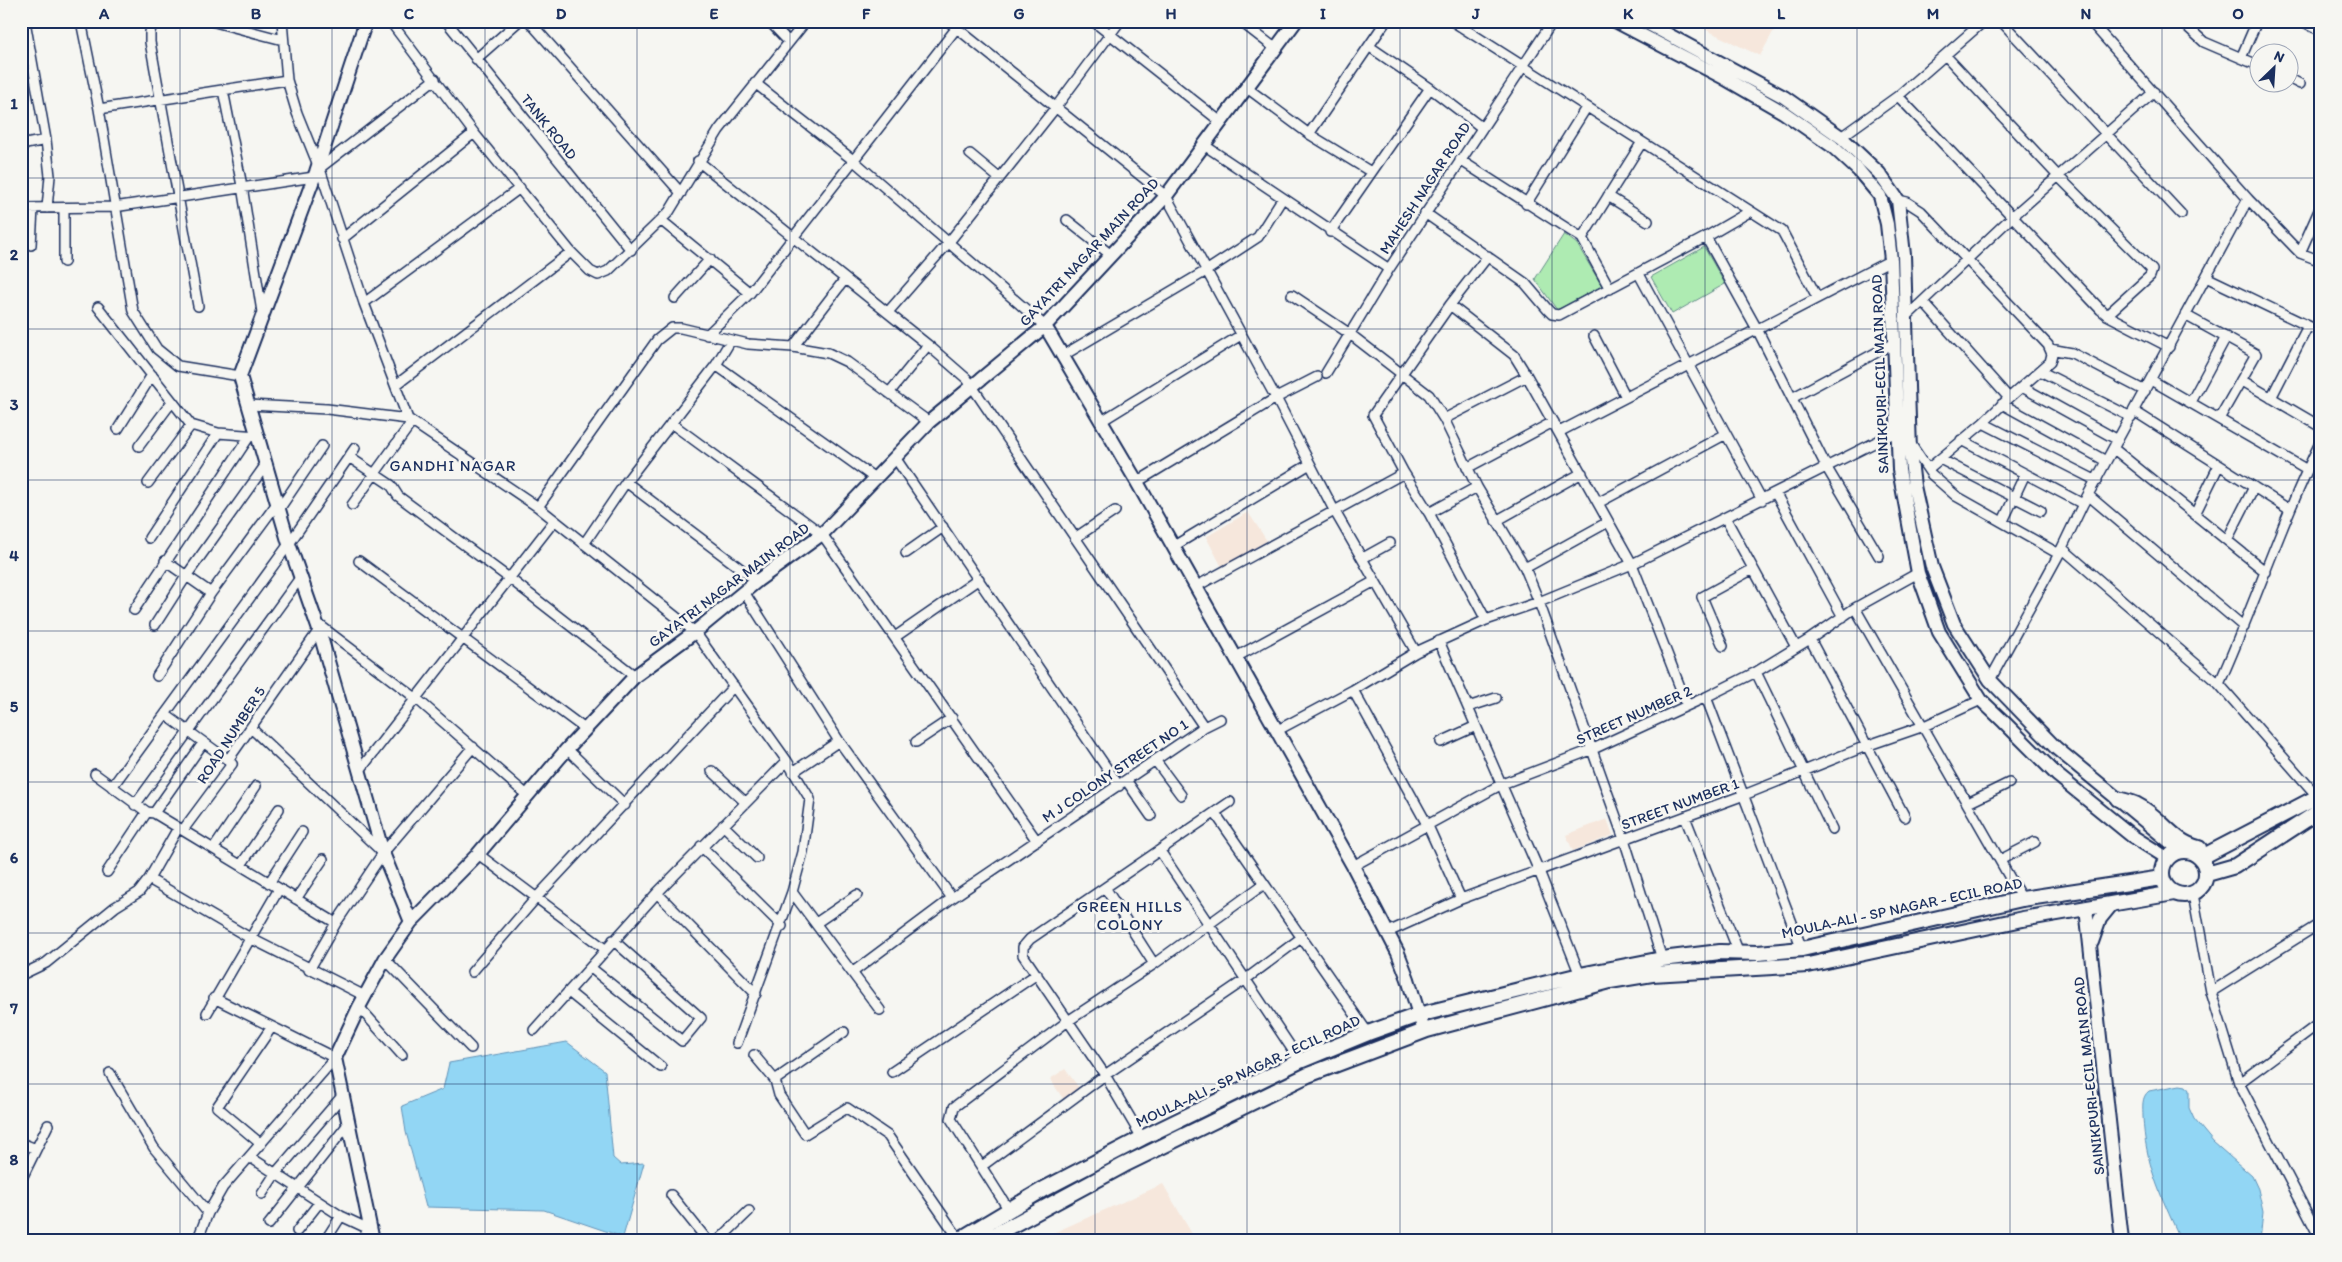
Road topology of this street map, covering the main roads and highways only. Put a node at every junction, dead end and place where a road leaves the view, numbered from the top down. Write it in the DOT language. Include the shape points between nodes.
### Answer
graph roads {
  1 [pos="2118,799"];
  2 [pos="2320,801"];
  3 [pos="2220,848"];
  4 [pos="2200,858"];
  5 [pos="2207,874"];
  6 [pos="2162,878"];
  7 [pos="2174,893"];
  8 [pos="958,1240"];
  9 [pos="983,1241"];
  1 -- 3 [label="main road" via="2138,805 2191,846 2209,850"];
  2 -- 3 [label="main road"];
  2 -- 5 [label="main road" via="2235,866"];
  3 -- 4 [label="main road"];
  4 -- 5 [label="main road"];
  4 -- 6 [label="main road" via="2188,851 2167,858"];
  5 -- 7 [label="main road" via="2203,886 2193,894"];
  6 -- 7 [label="main road"];
  6 -- 8 [label="main road, MOULA-ALI - SP NAGAR - ECIL ROAD" via="2022,899 1802,949 1720,952 1662,959 1580,975 1418,1015 1300,1061 1142,1138 1044,1189"];
  7 -- 9 [label="main road, MOULA-ALI - SP NAGAR - ECIL ROAD" via="1945,934 1808,965 1652,974 1610,981 1424,1032 1308,1075 1124,1165"];
}
